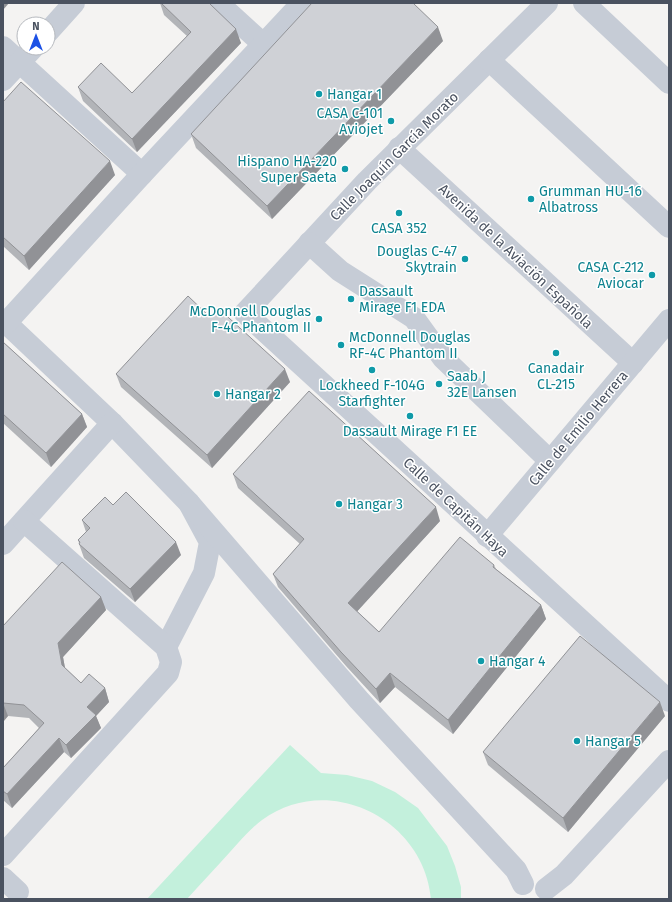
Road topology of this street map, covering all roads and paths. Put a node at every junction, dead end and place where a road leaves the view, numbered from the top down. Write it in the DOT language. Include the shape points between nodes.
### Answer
graph roads {
  1 [pos="74,3"];
  2 [pos="218,3"];
  3 [pos="302,3"];
  4 [pos="547,3"];
  5 [pos="584,3"];
  6 [pos="56,23"];
  7 [pos="263,44"];
  8 [pos="3,47"];
  9 [pos="16,52"];
  10 [pos="25,56"];
  11 [pos="27,56"];
  12 [pos="489,60"];
  13 [pos="3,80"];
  14 [pos="669,83"];
  15 [pos="399,148"];
  16 [pos="142,174"];
  17 [pos="669,227"];
  18 [pos="309,243"];
  19 [pos="245,312"];
  20 [pos="669,320"];
  21 [pos="4,322"];
  22 [pos="633,363"];
  23 [pos="112,423"];
  24 [pos="550,462"];
  25 [pos="189,503"];
  26 [pos="24,521"];
  27 [pos="487,536"];
  28 [pos="3,544"];
  29 [pos="166,647"];
  30 [pos="669,701"];
  31 [pos="669,761"];
  32 [pos="3,855"];
  33 [pos="518,892"];
  34 [pos="548,894"];
  1 -- 6 [label="street"];
  2 -- 7 [label="street"];
  3 -- 7 [label="street"];
  4 -- 12 [label="street, Calle Joaquín García Morato"];
  5 -- 14 [label="street"];
  7 -- 16 [label="street"];
  8 -- 9 [label="street"];
  10 -- 13 [label="street"];
  11 -- 16 [label="street"];
  12 -- 15 [label="street, Calle Joaquín García Morato"];
  12 -- 17 [label="street"];
  15 -- 18 [label="street, Calle Joaquín García Morato"];
  15 -- 22 [label="street, Avenida de la Aviación Española"];
  16 -- 21 [label="street"];
  18 -- 19 [label="street, Calle Joaquín García Morato"];
  18 -- 24 [label="street" via="340,271 414,318 443,358"];
  19 -- 27 [label="street, Calle de Capitán Haya"];
  20 -- 22 [label="street, Calle de Emilio Herrera"];
  21 -- 23 [label="street"];
  22 -- 24 [label="street, Calle de Emilio Herrera"];
  23 -- 25 [label="street"];
  23 -- 26 [label="street"];
  24 -- 27 [label="street, Calle de Emilio Herrera"];
  25 -- 29 [label="street" via="210,542 204,573"];
  25 -- 33 [label="street" via="359,700 516,870"];
  26 -- 28 [label="street"];
  26 -- 29 [label="street"];
  27 -- 30 [label="street, Calle de Capitán Haya"];
  29 -- 32 [label="street" via="171,662 168,673"];
  31 -- 34 [label="street"];
  33 -- 34 [label="street" via="529,882 535,882"];
}
